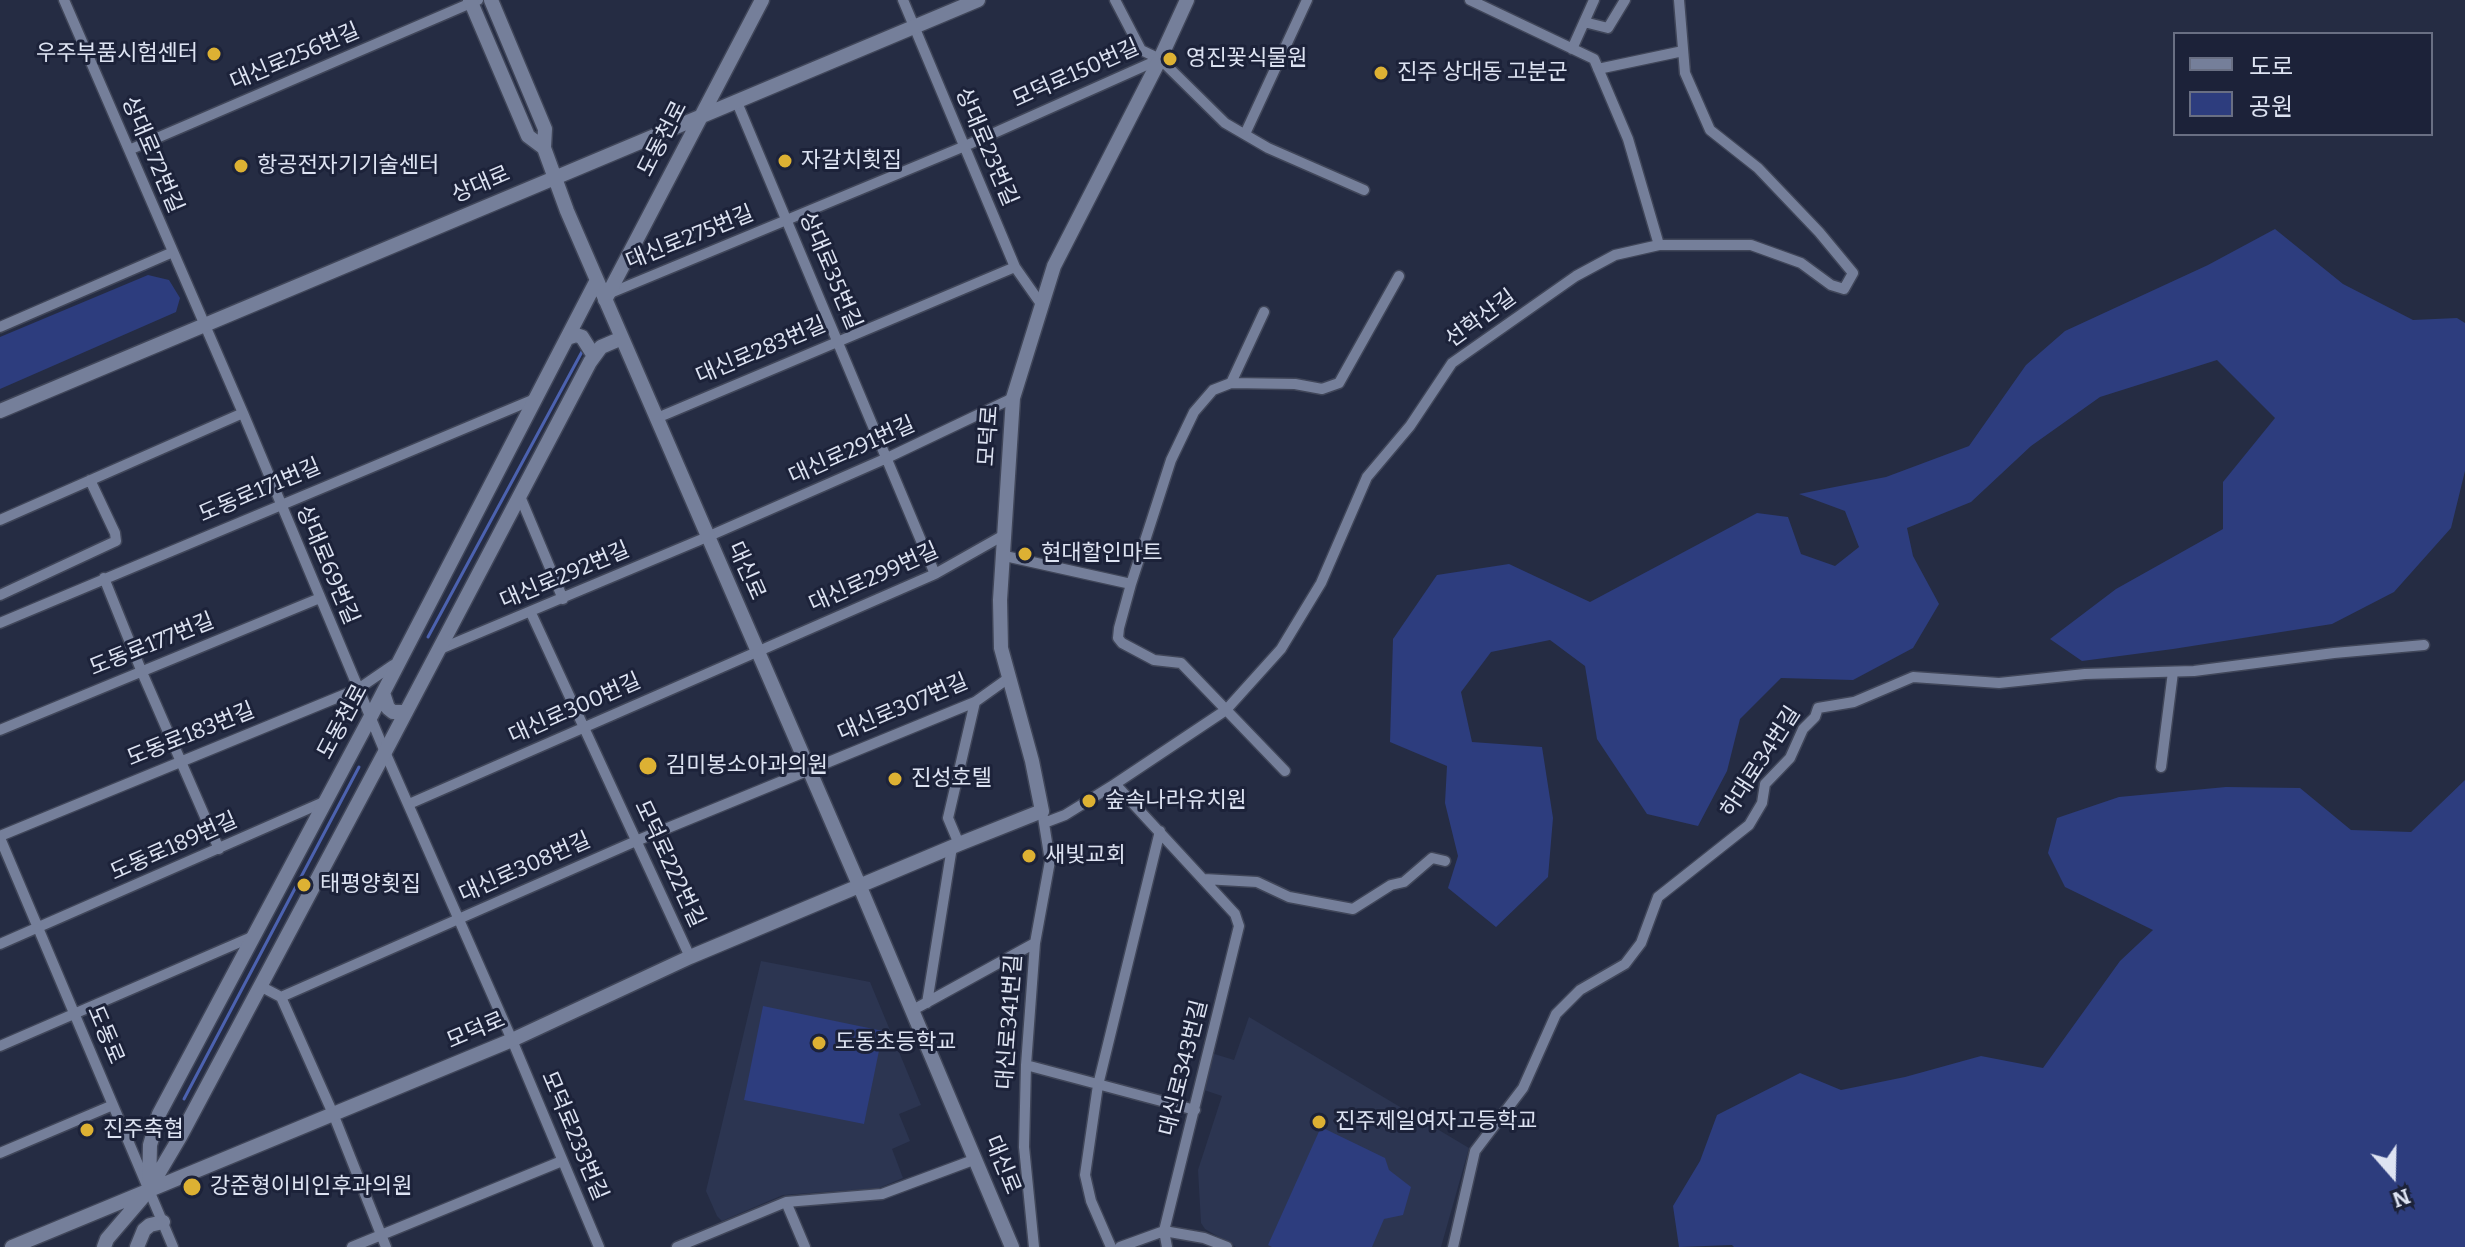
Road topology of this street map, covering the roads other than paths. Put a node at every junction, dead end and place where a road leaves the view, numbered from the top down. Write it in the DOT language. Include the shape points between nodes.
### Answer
graph roads {
  1 [pos="64,0"];
  2 [pos="491,0"];
  3 [pos="762,0"];
  4 [pos="903,0"];
  5 [pos="978,0"];
  6 [pos="1115,0"];
  7 [pos="1187,0"];
  8 [pos="1307,0"];
  9 [pos="1470,0"];
  10 [pos="1594,0"];
  11 [pos="1625,0"];
  12 [pos="1679,0"];
  13 [pos="473,1"];
  14 [pos="1584,22"];
  15 [pos="914,26"];
  16 [pos="1572,49"];
  17 [pos="1683,51"];
  18 [pos="1160,59"];
  19 [pos="1598,69"];
  20 [pos="736,100"];
  21 [pos="700,117"];
  22 [pos="1245,134"];
  23 [pos="965,146"];
  24 [pos="544,148"];
  25 [pos="129,150"];
  26 [pos="555,179"];
  27 [pos="1364,190"];
  28 [pos="787,220"];
  29 [pos="1659,245"];
  30 [pos="173,252"];
  31 [pos="1015,267"];
  32 [pos="1399,276"];
  33 [pos="597,280"];
  34 [pos="607,297"];
  35 [pos="1041,304"];
  36 [pos="1264,312"];
  37 [pos="204,325"];
  38 [pos="0,327"];
  39 [pos="567,338"];
  40 [pos="622,338"];
  41 [pos="838,340"];
  42 [pos="594,356"];
  43 [pos="1231,383"];
  44 [pos="537,398"];
  45 [pos="1013,398"];
  46 [pos="0,411"];
  47 [pos="243,413"];
  48 [pos="657,418"];
  49 [pos="887,458"];
  50 [pos="90,480"];
  51 [pos="519,494"];
  52 [pos="280,505"];
  53 [pos="0,520"];
  54 [pos="1004,535"];
  55 [pos="707,537"];
  56 [pos="1005,556"];
  57 [pos="935,574"];
  58 [pos="104,578"];
  59 [pos="1131,584"];
  60 [pos="0,595"];
  61 [pos="320,598"];
  62 [pos="563,599"];
  63 [pos="531,613"];
  64 [pos="0,623"];
  65 [pos="2424,645"];
  66 [pos="438,650"];
  67 [pos="758,652"];
  68 [pos="393,665"];
  69 [pos="141,670"];
  70 [pos="2173,672"];
  71 [pos="1010,677"];
  72 [pos="358,689"];
  73 [pos="383,693"];
  74 [pos="975,702"];
  75 [pos="1226,710"];
  76 [pos="406,712"];
  77 [pos="370,718"];
  78 [pos="583,726"];
  79 [pos="0,730"];
  80 [pos="385,752"];
  81 [pos="181,760"];
  82 [pos="346,763"];
  83 [pos="2161,767"];
  84 [pos="808,769"];
  85 [pos="1285,771"];
  86 [pos="372,776"];
  87 [pos="1115,784"];
  88 [pos="326,801"];
  89 [pos="409,804"];
  90 [pos="1043,817"];
  91 [pos="1160,831"];
  92 [pos="0,837"];
  93 [pos="636,841"];
  94 [pos="955,845"];
  95 [pos="219,849"];
  96 [pos="1445,861"];
  97 [pos="1204,879"];
  98 [pos="860,887"];
  99 [pos="458,919"];
  100 [pos="38,928"];
  101 [pos="254,936"];
  102 [pos="1035,943"];
  103 [pos="0,944"];
  104 [pos="690,957"];
  105 [pos="260,986"];
  106 [pos="281,997"];
  107 [pos="920,1007"];
  108 [pos="74,1014"];
  109 [pos="512,1040"];
  110 [pos="0,1046"];
  111 [pos="1026,1065"];
  112 [pos="1098,1085"];
  113 [pos="113,1105"];
  114 [pos="1195,1110"];
  115 [pos="334,1116"];
  116 [pos="158,1117"];
  117 [pos="180,1137"];
  118 [pos="0,1153"];
  119 [pos="976,1159"];
  120 [pos="562,1161"];
  121 [pos="149,1190"];
  122 [pos="786,1202"];
  123 [pos="163,1222"];
  124 [pos="1164,1231"];
  125 [pos="381,1235"];
  126 [pos="106,1243"];
  127 [pos="138,1246"];
  128 [pos="12,1247"];
  129 [pos="173,1247"];
  130 [pos="352,1247"];
  131 [pos="386,1247"];
  132 [pos="599,1247"];
  133 [pos="677,1247"];
  134 [pos="805,1247"];
  135 [pos="1012,1247"];
  136 [pos="1034,1247"];
  137 [pos="1111,1247"];
  138 [pos="1120,1247"];
  139 [pos="1167,1247"];
  140 [pos="1227,1247"];
  141 [pos="1453,1247"];
  1 -- 25 [label="street, 상대로72번길"];
  2 -- 24 [label="street, 대신로" via="545,129"];
  3 -- 21 [label="street, 도동천로"];
  4 -- 15 [label="street, 상대로23번길"];
  5 -- 15 [label="street, 상대로"];
  6 -- 18 [label="street" via="1141,50"];
  7 -- 18 [label="street, 모덕로"];
  8 -- 22 [label="street"];
  9 -- 16 [label="street"];
  10 -- 14 [label="street"];
  11 -- 14 [label="street" via="1608,28"];
  12 -- 17 [label="street"];
  13 -- 24 [label="street, 대신로" via="528,136"];
  13 -- 25 [label="street, 대신로256번길"];
  14 -- 16 [label="street"];
  15 -- 20 [label="street, 상대로"];
  15 -- 23 [label="street, 상대로23번길"];
  16 -- 19 [label="street" via="1594,59"];
  17 -- 19 [label="street"];
  17 -- 29 [label="street, 선학산길" via="1685,73 1710,130 1758,168 1853,273 1844,289 1801,263 1751,245"];
  18 -- 22 [label="street" via="1225,123"];
  18 -- 23 [label="street, 모덕로150번길"];
  18 -- 35 [label="street, 모덕로" via="1054,266"];
  19 -- 29 [label="street" via="1628,139"];
  20 -- 21 [label="street, 상대로"];
  20 -- 28 [label="street, 상대로35번길"];
  21 -- 26 [label="street, 상대로"];
  21 -- 34 [label="street, 도동천로"];
  22 -- 27 [label="street"];
  23 -- 28 [label="street, 대신로275번길"];
  23 -- 31 [label="street, 상대로23번길"];
  24 -- 26 [label="street, 대신로"];
  25 -- 30 [label="street, 상대로72번길"];
  26 -- 33 [label="street, 대신로"];
  26 -- 37 [label="street, 상대로"];
  28 -- 34 [label="street, 대신로275번길"];
  28 -- 41 [label="street, 상대로35번길"];
  29 -- 75 [label="street, 선학산길" via="1615,255 1576,276 1452,363 1367,477 1321,583 1281,649"];
  30 -- 37 [label="street, 상대로72번길"];
  30 -- 38 [label="street"];
  31 -- 35 [label="street, 상대로23번길"];
  31 -- 41 [label="street, 대신로283번길"];
  32 -- 43 [label="street" via="1339,383 1322,389"];
  33 -- 34 [label="street, 대신로"];
  33 -- 39 [label="street, 도동천로"];
  34 -- 40 [label="street, 대신로"];
  35 -- 45 [label="street, 모덕로"];
  36 -- 43 [label="street"];
  37 -- 46 [label="street, 상대로"];
  37 -- 47 [label="street, 상대로69번길"];
  39 -- 42 [label="street" via="582,337"];
  39 -- 44 [label="street, 도동천로"];
  40 -- 42 [label="street"];
  40 -- 48 [label="street, 대신로"];
  41 -- 48 [label="street, 대신로283번길"];
  41 -- 49 [label="street, 상대로35번길"];
  42 -- 51 [label="street"];
  43 -- 59 [label="street" via="1213,390 1194,412 1171,460"];
  44 -- 52 [label="street, 도동로171번길"];
  44 -- 73 [label="street, 도동천로"];
  45 -- 49 [label="street, 대신로291번길"];
  45 -- 54 [label="street, 모덕로"];
  47 -- 50 [label="street"];
  47 -- 52 [label="street, 상대로69번길"];
  48 -- 55 [label="street, 대신로"];
  49 -- 55 [label="street, 대신로291번길"];
  49 -- 57 [label="street, 상대로35번길"];
  50 -- 53 [label="street"];
  50 -- 60 [label="street" via="116,541"];
  51 -- 62 [label="street"];
  51 -- 66 [label="street"];
  52 -- 58 [label="street, 도동로171번길"];
  52 -- 61 [label="street, 상대로69번길"];
  54 -- 56 [label="street, 모덕로"];
  54 -- 57 [label="street, 대신로299번길"];
  55 -- 62 [label="street, 대신로292번길"];
  55 -- 67 [label="street, 대신로"];
  56 -- 59 [label="street"];
  56 -- 71 [label="street, 모덕로" via="1001,648"];
  57 -- 67 [label="street, 대신로299번길"];
  58 -- 64 [label="street, 도동로171번길"];
  58 -- 69 [label="street"];
  59 -- 75 [label="street" via="1118,638 1154,660 1181,663"];
  61 -- 69 [label="street, 도동로177번길"];
  61 -- 72 [label="street, 상대로69번길"];
  62 -- 63 [label="street, 대신로292번길"];
  63 -- 66 [label="street, 대신로292번길"];
  63 -- 78 [label="street, 모덕로222번길"];
  65 -- 70 [label="street, 하대로34번길"];
  66 -- 76 [label="street"];
  67 -- 78 [label="street, 대신로300번길"];
  67 -- 84 [label="street, 대신로"];
  68 -- 72 [label="street, 도동로183번길"];
  69 -- 79 [label="street, 도동로177번길"];
  69 -- 81 [label="street"];
  70 -- 83 [label="street"];
  70 -- 141 [label="street, 하대로34번길" via="1999,683 1913,677 1854,702 1818,708 1790,758 1765,784 1762,803 1749,825 1658,897 1641,943 1625,964 1580,990 1556,1014 1523,1088 1475,1151"];
  71 -- 74 [label="street, 대신로307번길"];
  71 -- 90 [label="street, 모덕로"];
  72 -- 77 [label="street, 상대로69번길"];
  72 -- 81 [label="street, 도동로183번길"];
  73 -- 76 [label="street" via="388,708"];
  73 -- 77 [label="street, 도동천로"];
  74 -- 84 [label="street, 대신로307번길"];
  74 -- 94 [label="street" via="948,818"];
  75 -- 85 [label="street"];
  75 -- 87 [label="street, 선학산길"];
  76 -- 80 [label="street"];
  77 -- 80 [label="street, 상대로69번길"];
  77 -- 82 [label="street, 도동천로"];
  78 -- 89 [label="street, 대신로300번길"];
  78 -- 93 [label="street, 모덕로222번길"];
  80 -- 86 [label="street"];
  80 -- 89 [label="street, 상대로69번길"];
  81 -- 92 [label="street, 도동로183번길"];
  81 -- 95 [label="street"];
  82 -- 86 [label="street" via="361,760"];
  82 -- 88 [label="street, 도동천로"];
  84 -- 93 [label="street, 대신로308번길"];
  84 -- 98 [label="street, 대신로"];
  86 -- 105 [label="street"];
  87 -- 90 [label="street, 선학산길" via="1065,815"];
  87 -- 91 [label="street"];
  88 -- 95 [label="street, 도동로189번길"];
  88 -- 101 [label="street, 도동천로"];
  89 -- 99 [label="street, 상대로69번길"];
  90 -- 94 [label="street, 모덕로"];
  90 -- 102 [label="street, 대신로341번길" via="1050,861"];
  91 -- 97 [label="street"];
  91 -- 112 [label="street"];
  92 -- 100 [label="street, 도동로"];
  93 -- 99 [label="street, 대신로308번길"];
  93 -- 104 [label="street, 모덕로222번길"];
  94 -- 98 [label="street, 모덕로"];
  94 -- 107 [label="street"];
  95 -- 100 [label="street, 도동로189번길"];
  96 -- 97 [label="street" via="1432,858 1404,882 1353,909 1289,897 1257,882"];
  97 -- 114 [label="street, 대신로343번길" via="1239,926"];
  98 -- 104 [label="street, 모덕로"];
  98 -- 107 [label="street, 대신로"];
  99 -- 106 [label="street, 대신로308번길"];
  99 -- 109 [label="street, 모덕로233번길"];
  100 -- 103 [label="street, 도동로189번길"];
  100 -- 108 [label="street, 도동로"];
  101 -- 108 [label="street"];
  101 -- 116 [label="street, 도동천로"];
  102 -- 107 [label="street"];
  102 -- 111 [label="street, 대신로341번길"];
  104 -- 109 [label="street, 모덕로"];
  105 -- 106 [label="street"];
  105 -- 117 [label="street"];
  106 -- 115 [label="street"];
  107 -- 119 [label="street, 대신로"];
  108 -- 110 [label="street"];
  108 -- 113 [label="street, 도동로"];
  109 -- 115 [label="street, 모덕로"];
  109 -- 120 [label="street, 모덕로233번길"];
  111 -- 112 [label="street"];
  111 -- 136 [label="street, 대신로341번길" via="1024,1147"];
  112 -- 114 [label="street"];
  112 -- 137 [label="street" via="1085,1175"];
  113 -- 118 [label="street"];
  113 -- 121 [label="street, 도동로"];
  114 -- 124 [label="street, 대신로343번길"];
  115 -- 121 [label="street, 모덕로"];
  115 -- 125 [label="street"];
  116 -- 117 [label="street" via="169,1135"];
  116 -- 121 [label="street, 도동천로" via="150,1145"];
  117 -- 121 [label="street"];
  119 -- 122 [label="street" via="882,1194"];
  119 -- 135 [label="street, 대신로"];
  120 -- 125 [label="street"];
  120 -- 132 [label="street, 모덕로233번길"];
  121 -- 123 [label="street, 도동로"];
  121 -- 126 [label="street"];
  121 -- 128 [label="street, 모덕로"];
  122 -- 133 [label="street"];
  122 -- 134 [label="street"];
  123 -- 127 [label="street" via="144,1230"];
  123 -- 129 [label="street, 도동로"];
  124 -- 138 [label="street"];
  124 -- 139 [label="street"];
  124 -- 140 [label="street"];
  125 -- 130 [label="street"];
  125 -- 131 [label="street"];
  126 -- 127 [label="street" via="127,1233"];
}
